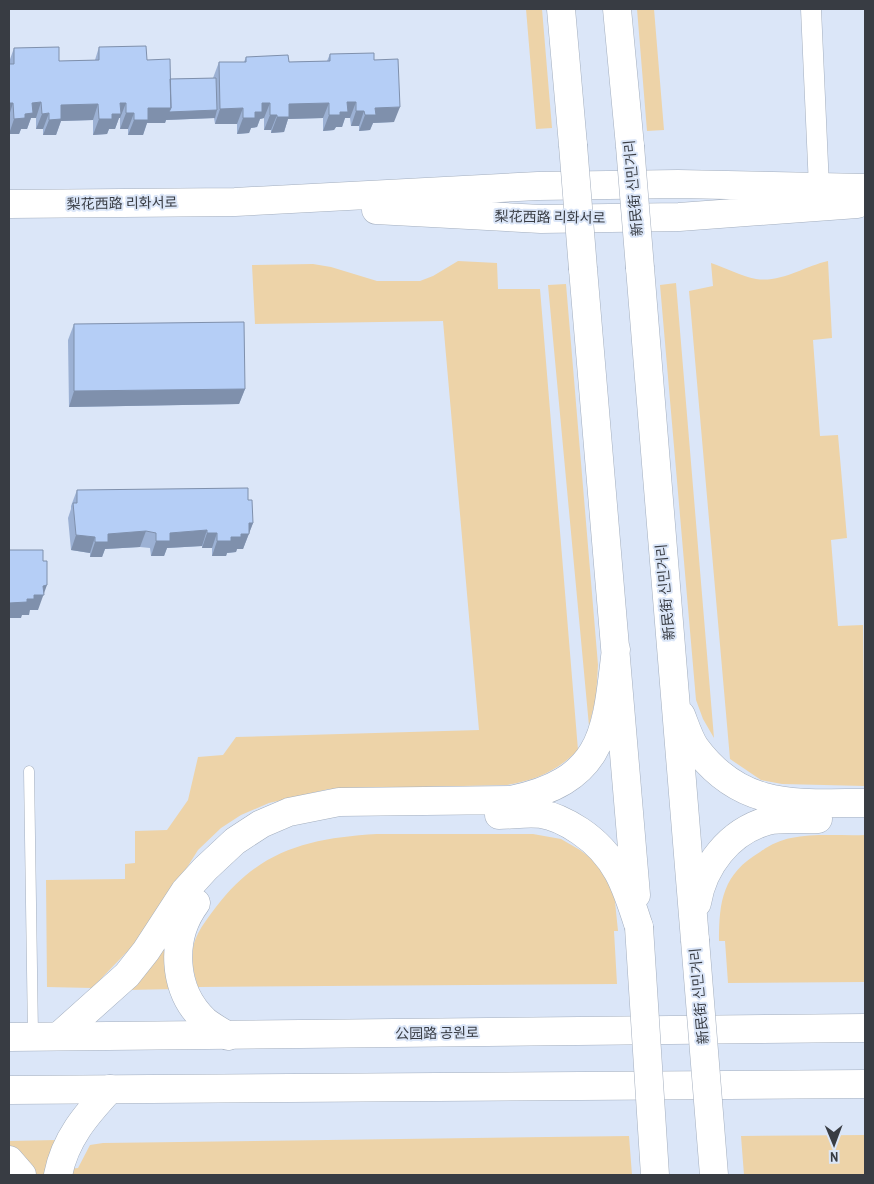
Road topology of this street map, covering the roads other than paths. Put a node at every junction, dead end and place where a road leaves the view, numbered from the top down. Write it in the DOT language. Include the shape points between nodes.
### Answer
graph roads {
  1 [pos="561,9"];
  2 [pos="617,9"];
  3 [pos="811,9"];
  4 [pos="819,187"];
  5 [pos="865,188"];
  6 [pos="235,202"];
  7 [pos="865,203"];
  8 [pos="9,204"];
  9 [pos="616,649"];
  10 [pos="674,699"];
  11 [pos="29,771"];
  12 [pos="865,803"];
  13 [pos="865,818"];
  14 [pos="639,927"];
  15 [pos="694,931"];
  16 [pos="865,1028"];
  17 [pos="60,1035"];
  18 [pos="228,1036"];
  19 [pos="21,1037"];
  20 [pos="865,1084"];
  21 [pos="110,1089"];
  22 [pos="9,1090"];
  23 [pos="9,1160"];
  24 [pos="22,1175"];
  25 [pos="58,1175"];
  26 [pos="655,1175"];
  27 [pos="714,1175"];
  1 -- 9 [label="main road, bridge"];
  2 -- 10 [label="main road, 新民街 신민거리, bridge"];
  3 -- 4 [label="street"];
  4 -- 5 [label="main road, 梨花西路 리화서로"];
  4 -- 6 [label="main road, 梨花西路 리화서로" via="538,186"];
  6 -- 7 [label="main road, 梨花西路 리화서로" via="541,219 679,217"];
  6 -- 8 [label="main road, 梨花西路 리화서로"];
  9 -- 14 [label="main road"];
  9 -- 17 [label="main road" via="609,706 600,743 588,761 566,780 512,800 339,802 289,812 261,824 235,841 205,869 179,900 127,975"];
  10 -- 12 [label="main road" via="694,745 726,779 749,792 772,800 803,803"];
  10 -- 15 [label="main road, 新民街 신민거리"];
  11 -- 19 [label="lane"];
  13 -- 15 [label="main road" via="768,821 744,832 723,848 710,864 700,886"];
  14 -- 18 [label="main road" via="628,892 606,852 566,822 541,814 359,817 307,824 275,837 227,867 191,910 181,933 177,950 178,972 188,997 204,1020"];
  14 -- 26 [label="main road, bridge"];
  15 -- 27 [label="main road, 新民街 신민거리, bridge"];
  16 -- 18 [label="main road, 公园路 공원로"];
  17 -- 18 [label="main road, 公园路 공원로"];
  17 -- 19 [label="main road, 公园路 공원로"];
  20 -- 21 [label="main road"];
  21 -- 22 [label="main road"];
  21 -- 25 [label="main road" via="74,1131"];
  23 -- 24 [label="main road"];
}
